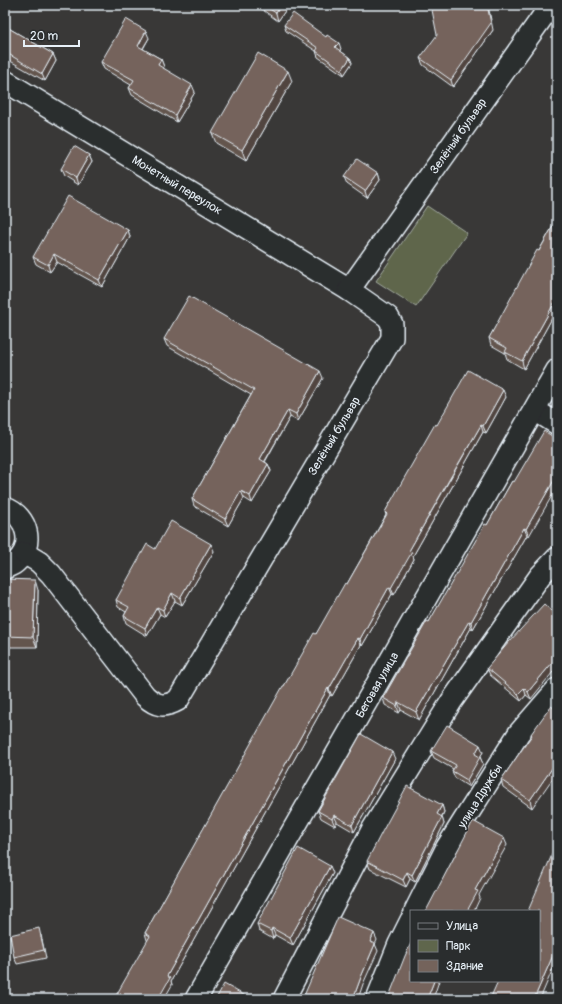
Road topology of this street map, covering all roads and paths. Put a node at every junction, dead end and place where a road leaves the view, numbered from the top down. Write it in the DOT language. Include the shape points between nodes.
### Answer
graph roads {
  1 [pos="551,5"];
  2 [pos="5,81"];
  3 [pos="349,290"];
  4 [pos="554,383"];
  5 [pos="534,410"];
  6 [pos="557,424"];
  7 [pos="5,508"];
  8 [pos="24,553"];
  9 [pos="557,558"];
  10 [pos="5,568"];
  11 [pos="557,689"];
  12 [pos="416,910"];
  13 [pos="410,922"];
  14 [pos="196,999"];
  15 [pos="284,999"];
  16 [pos="377,999"];
  1 -- 3 [label="street, Зелёный бульвар"];
  2 -- 3 [label="street, Монетный переулок"];
  3 -- 8 [label="street, Зелёный бульвар" via="388,317 392,324 392,338 178,700 170,705 160,705 145,696 51,574 39,562"];
  4 -- 5 [label="street, Беговая улица"];
  5 -- 6 [label="street"];
  5 -- 14 [label="street, Беговая улица"];
  7 -- 8 [label="street" via="18,515 25,526 27,540"];
  8 -- 10 [label="street" via="16,562"];
  9 -- 15 [label="street" via="540,576 451,702 372,830"];
  11 -- 12 [label="street, улица Дружбы" via="519,733 447,847"];
  13 -- 16 [label="street"];
}
